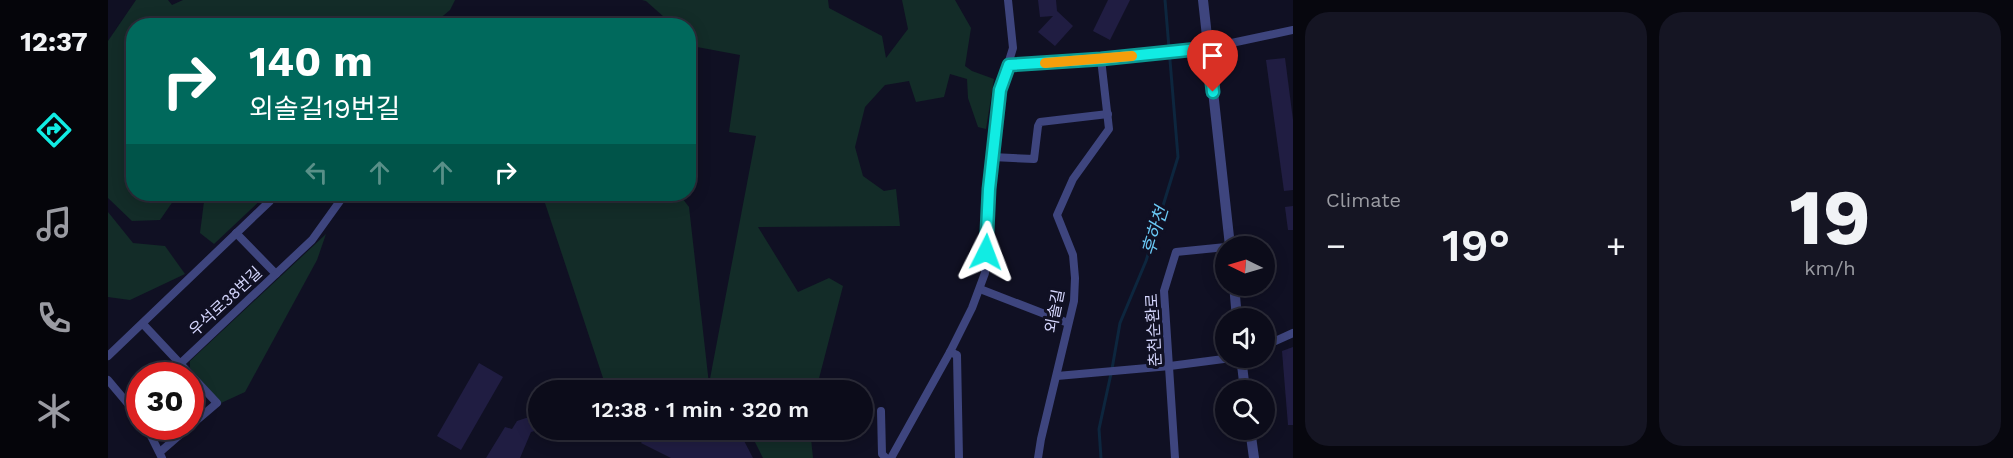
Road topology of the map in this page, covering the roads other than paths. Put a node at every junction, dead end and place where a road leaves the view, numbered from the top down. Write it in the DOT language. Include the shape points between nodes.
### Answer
graph roads {
  1 [pos="1008,0"];
  2 [pos="1203,0"];
  3 [pos="1293,30"];
  4 [pos="1208,48"];
  5 [pos="1101,59"];
  6 [pos="1009,65"];
  7 [pos="1108,114"];
  8 [pos="992,157"];
  9 [pos="268,201"];
  10 [pos="340,201"];
  11 [pos="236,233"];
  12 [pos="1229,236"];
  13 [pos="1215,248"];
  14 [pos="276,274"];
  15 [pos="980,290"];
  16 [pos="1068,323"];
  17 [pos="143,324"];
  18 [pos="1293,333"];
  19 [pos="1275,341"];
  20 [pos="950,352"];
  21 [pos="108,356"];
  22 [pos="1215,360"];
  23 [pos="180,362"];
  24 [pos="182,362"];
  25 [pos="1170,366"];
  26 [pos="1057,376"];
  27 [pos="108,380"];
  28 [pos="204,389"];
  29 [pos="126,401"];
  30 [pos="881,411"];
  31 [pos="204,414"];
  32 [pos="153,440"];
  33 [pos="176,440"];
  34 [pos="1252,440"];
  35 [pos="161,455"];
  36 [pos="886,458"];
  37 [pos="891,458"];
  38 [pos="959,458"];
  39 [pos="1038,458"];
  40 [pos="1175,458"];
  41 [pos="1254,458"];
  1 -- 6 [label="street" via="1013,48"];
  2 -- 4 [label="street"];
  3 -- 4 [label="street"];
  4 -- 5 [label="street"];
  4 -- 12 [label="street"];
  5 -- 6 [label="street"];
  5 -- 7 [label="street, 외솔길"];
  6 -- 8 [label="street" via="1000,90"];
  7 -- 8 [label="street" via="1040,122 1035,159"];
  7 -- 16 [label="street, 외솔길" via="1109,129 1073,179 1057,215 1072,255 1075,278"];
  8 -- 15 [label="street" via="985,273"];
  9 -- 11 [label="street"];
  10 -- 14 [label="street, 우석로38번길" via="312,240"];
  11 -- 14 [label="street"];
  11 -- 17 [label="street"];
  13 -- 25 [label="street, 춘천순환로" via="1176,252 1164,291"];
  14 -- 24 [label="street, 우석로38번길"];
  15 -- 16 [label="street"];
  15 -- 20 [label="street"];
  16 -- 26 [label="street, 외솔길"];
  17 -- 21 [label="street"];
  17 -- 23 [label="street"];
  18 -- 19 [label="street"];
  20 -- 37 [label="street"];
  20 -- 38 [label="street" via="957,355"];
  22 -- 25 [label="street"];
  25 -- 26 [label="street"];
  25 -- 40 [label="street, 춘천순환로"];
  26 -- 39 [label="street, 외솔길"];
  27 -- 29 [label="street"];
  28 -- 31 [label="street" via="217,403"];
  30 -- 36 [label="street" via="882,454"];
  32 -- 35 [label="street"];
  33 -- 35 [label="street"];
  34 -- 41 [label="street"];
}
